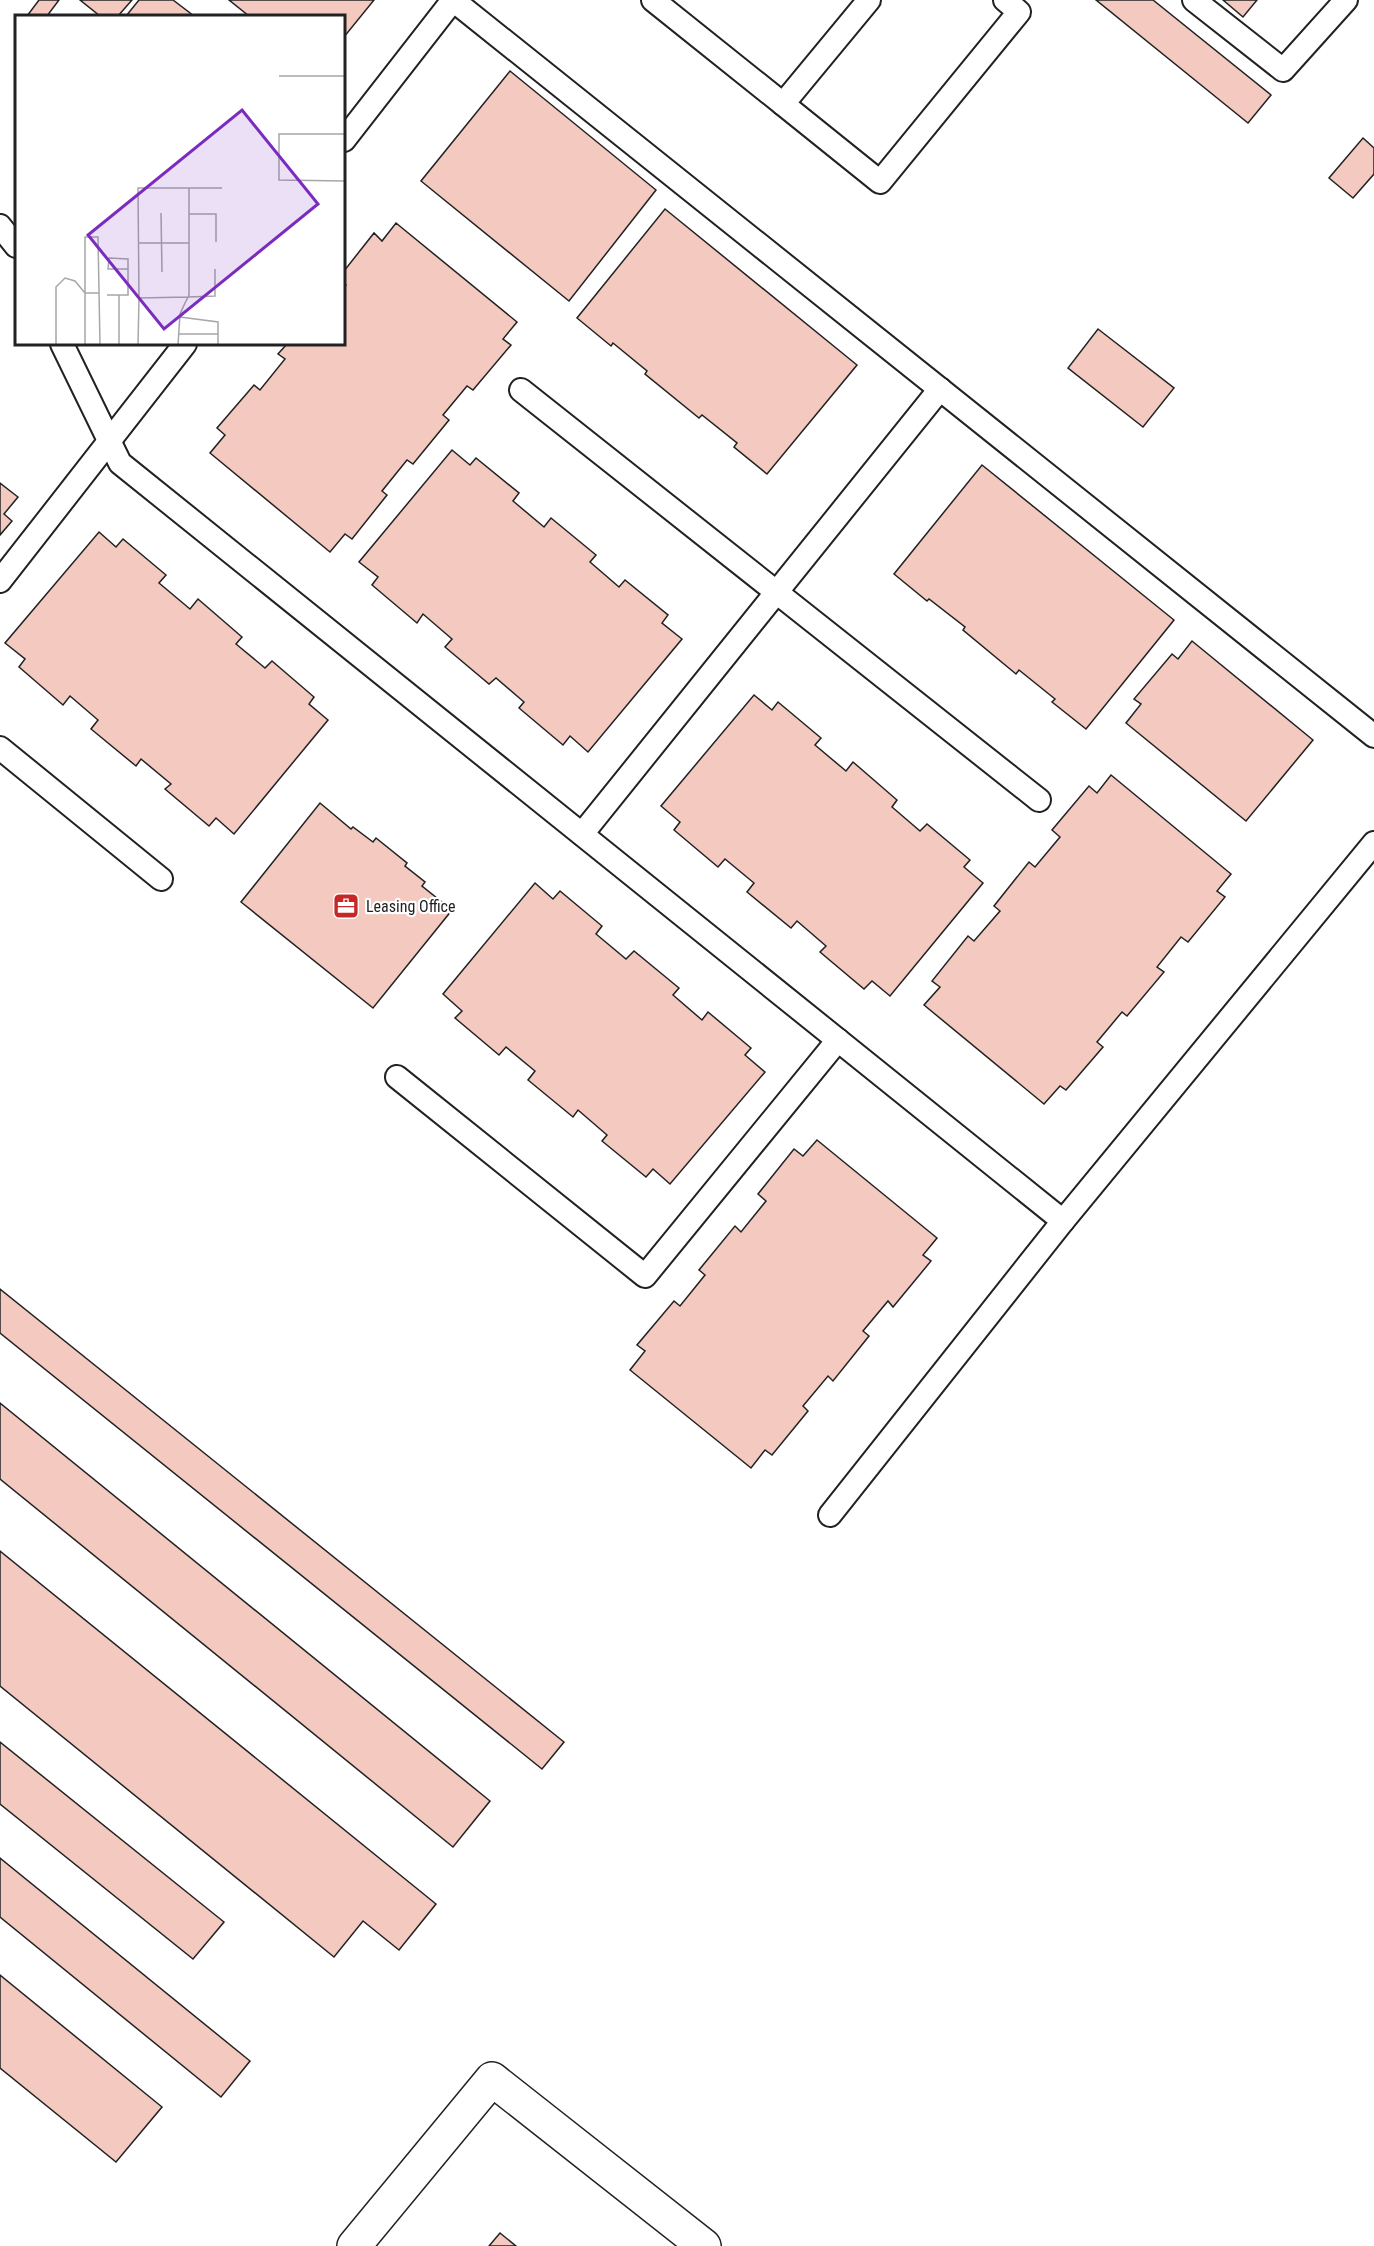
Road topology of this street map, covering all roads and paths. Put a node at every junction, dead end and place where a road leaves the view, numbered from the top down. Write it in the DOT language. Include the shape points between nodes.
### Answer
graph roads {
  1 [pos="453,0"];
  2 [pos="653,0"];
  3 [pos="869,0"];
  4 [pos="1005,0"];
  5 [pos="1194,0"];
  6 [pos="1346,0"];
  7 [pos="783,104"];
  8 [pos="345,139"];
  9 [pos="0,226"];
  10 [pos="15,245"];
  11 [pos="62,345"];
  12 [pos="184,345"];
  13 [pos="940,389"];
  14 [pos="521,390"];
  15 [pos="109,441"];
  16 [pos="0,581"];
  17 [pos="777,592"];
  18 [pos="1374,736"];
  19 [pos="0,748"];
  20 [pos="1039,800"];
  21 [pos="582,834"];
  22 [pos="1374,843"];
  23 [pos="161,879"];
  24 [pos="838,1041"];
  25 [pos="397,1077"];
  26 [pos="1063,1221"];
  27 [pos="830,1515"];
  28 [pos="354,2246"];
  29 [pos="704,2246"];
  1 -- 8 [label="lane"];
  1 -- 13 [label="lane"];
  2 -- 7 [label="lane"];
  3 -- 7 [label="lane"];
  4 -- 7 [label="lane" via="1019,12 880,182"];
  5 -- 6 [label="lane" via="1283,70"];
  9 -- 10 [label="lane"];
  11 -- 15 [label="lane"];
  12 -- 15 [label="lane"];
  13 -- 17 [label="lane"];
  13 -- 18 [label="lane"];
  14 -- 17 [label="lane"];
  15 -- 16 [label="lane"];
  15 -- 21 [label="lane" via="120,462"];
  17 -- 20 [label="lane"];
  17 -- 21 [label="lane"];
  19 -- 23 [label="lane"];
  21 -- 24 [label="lane"];
  22 -- 26 [label="lane"];
  24 -- 25 [label="lane" via="645,1276"];
  24 -- 26 [label="lane"];
  26 -- 27 [label="lane"];
  28 -- 29 [label="street" via="492,2079"];
}
